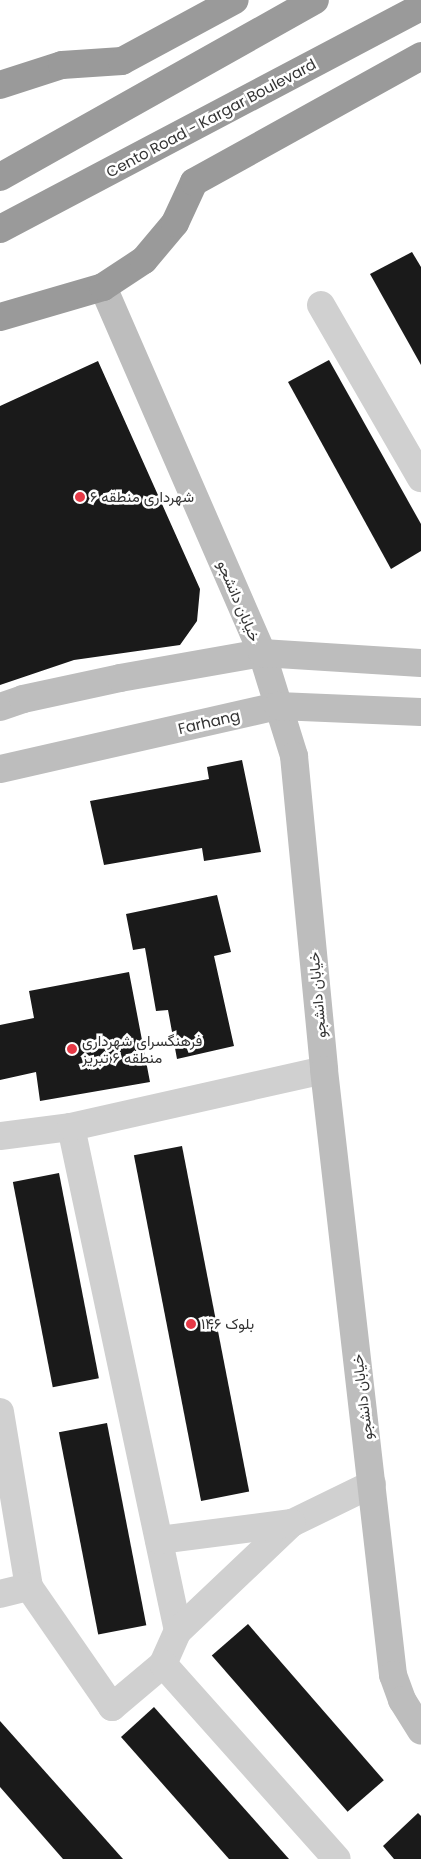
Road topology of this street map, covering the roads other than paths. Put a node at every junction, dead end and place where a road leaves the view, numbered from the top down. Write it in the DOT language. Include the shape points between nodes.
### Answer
graph roads {
  1 [pos="235,0"];
  2 [pos="314,0"];
  3 [pos="421,6"];
  4 [pos="421,56"];
  5 [pos="0,85"];
  6 [pos="0,177"];
  7 [pos="0,229"];
  8 [pos="103,287"];
  9 [pos="321,305"];
  10 [pos="0,318"];
  11 [pos="421,478"];
  12 [pos="262,653"];
  13 [pos="421,663"];
  14 [pos="0,706"];
  15 [pos="278,706"];
  16 [pos="421,712"];
  17 [pos="0,769"];
  18 [pos="324,1070"];
  19 [pos="71,1127"];
  20 [pos="0,1136"];
  21 [pos="0,1412"];
  22 [pos="372,1484"];
  23 [pos="292,1524"];
  24 [pos="159,1540"];
  25 [pos="30,1587"];
  26 [pos="0,1594"];
  27 [pos="178,1631"];
  28 [pos="163,1664"];
  29 [pos="421,1730"];
  30 [pos="337,1859"];
  1 -- 5 [label="highway" via="122,61 62,65"];
  2 -- 6 [label="highway"];
  3 -- 7 [label="highway, Cento Road - Kargar Boulevard"];
  4 -- 8 [label="highway" via="194,182 175,223 144,260"];
  8 -- 10 [label="highway"];
  8 -- 12 [label="street, خیابان دانشجو"];
  9 -- 11 [label="street"];
  12 -- 13 [label="street"];
  12 -- 14 [label="street" via="136,675 23,698"];
  12 -- 15 [label="street, خیابان دانشجو"];
  15 -- 16 [label="street, Farhang"];
  15 -- 17 [label="street, Farhang"];
  15 -- 18 [label="street, خیابان دانشجو" via="294,756"];
  18 -- 19 [label="street"];
  18 -- 22 [label="street, خیابان دانشجو"];
  19 -- 20 [label="street"];
  19 -- 24 [label="street"];
  21 -- 25 [label="street"];
  22 -- 23 [label="street"];
  22 -- 29 [label="street, خیابان دانشجو" via="393,1675 402,1700"];
  23 -- 24 [label="street"];
  23 -- 27 [label="street"];
  24 -- 27 [label="street"];
  25 -- 26 [label="street"];
  25 -- 28 [label="street" via="112,1707"];
  27 -- 28 [label="street"];
  28 -- 30 [label="street"];
}
